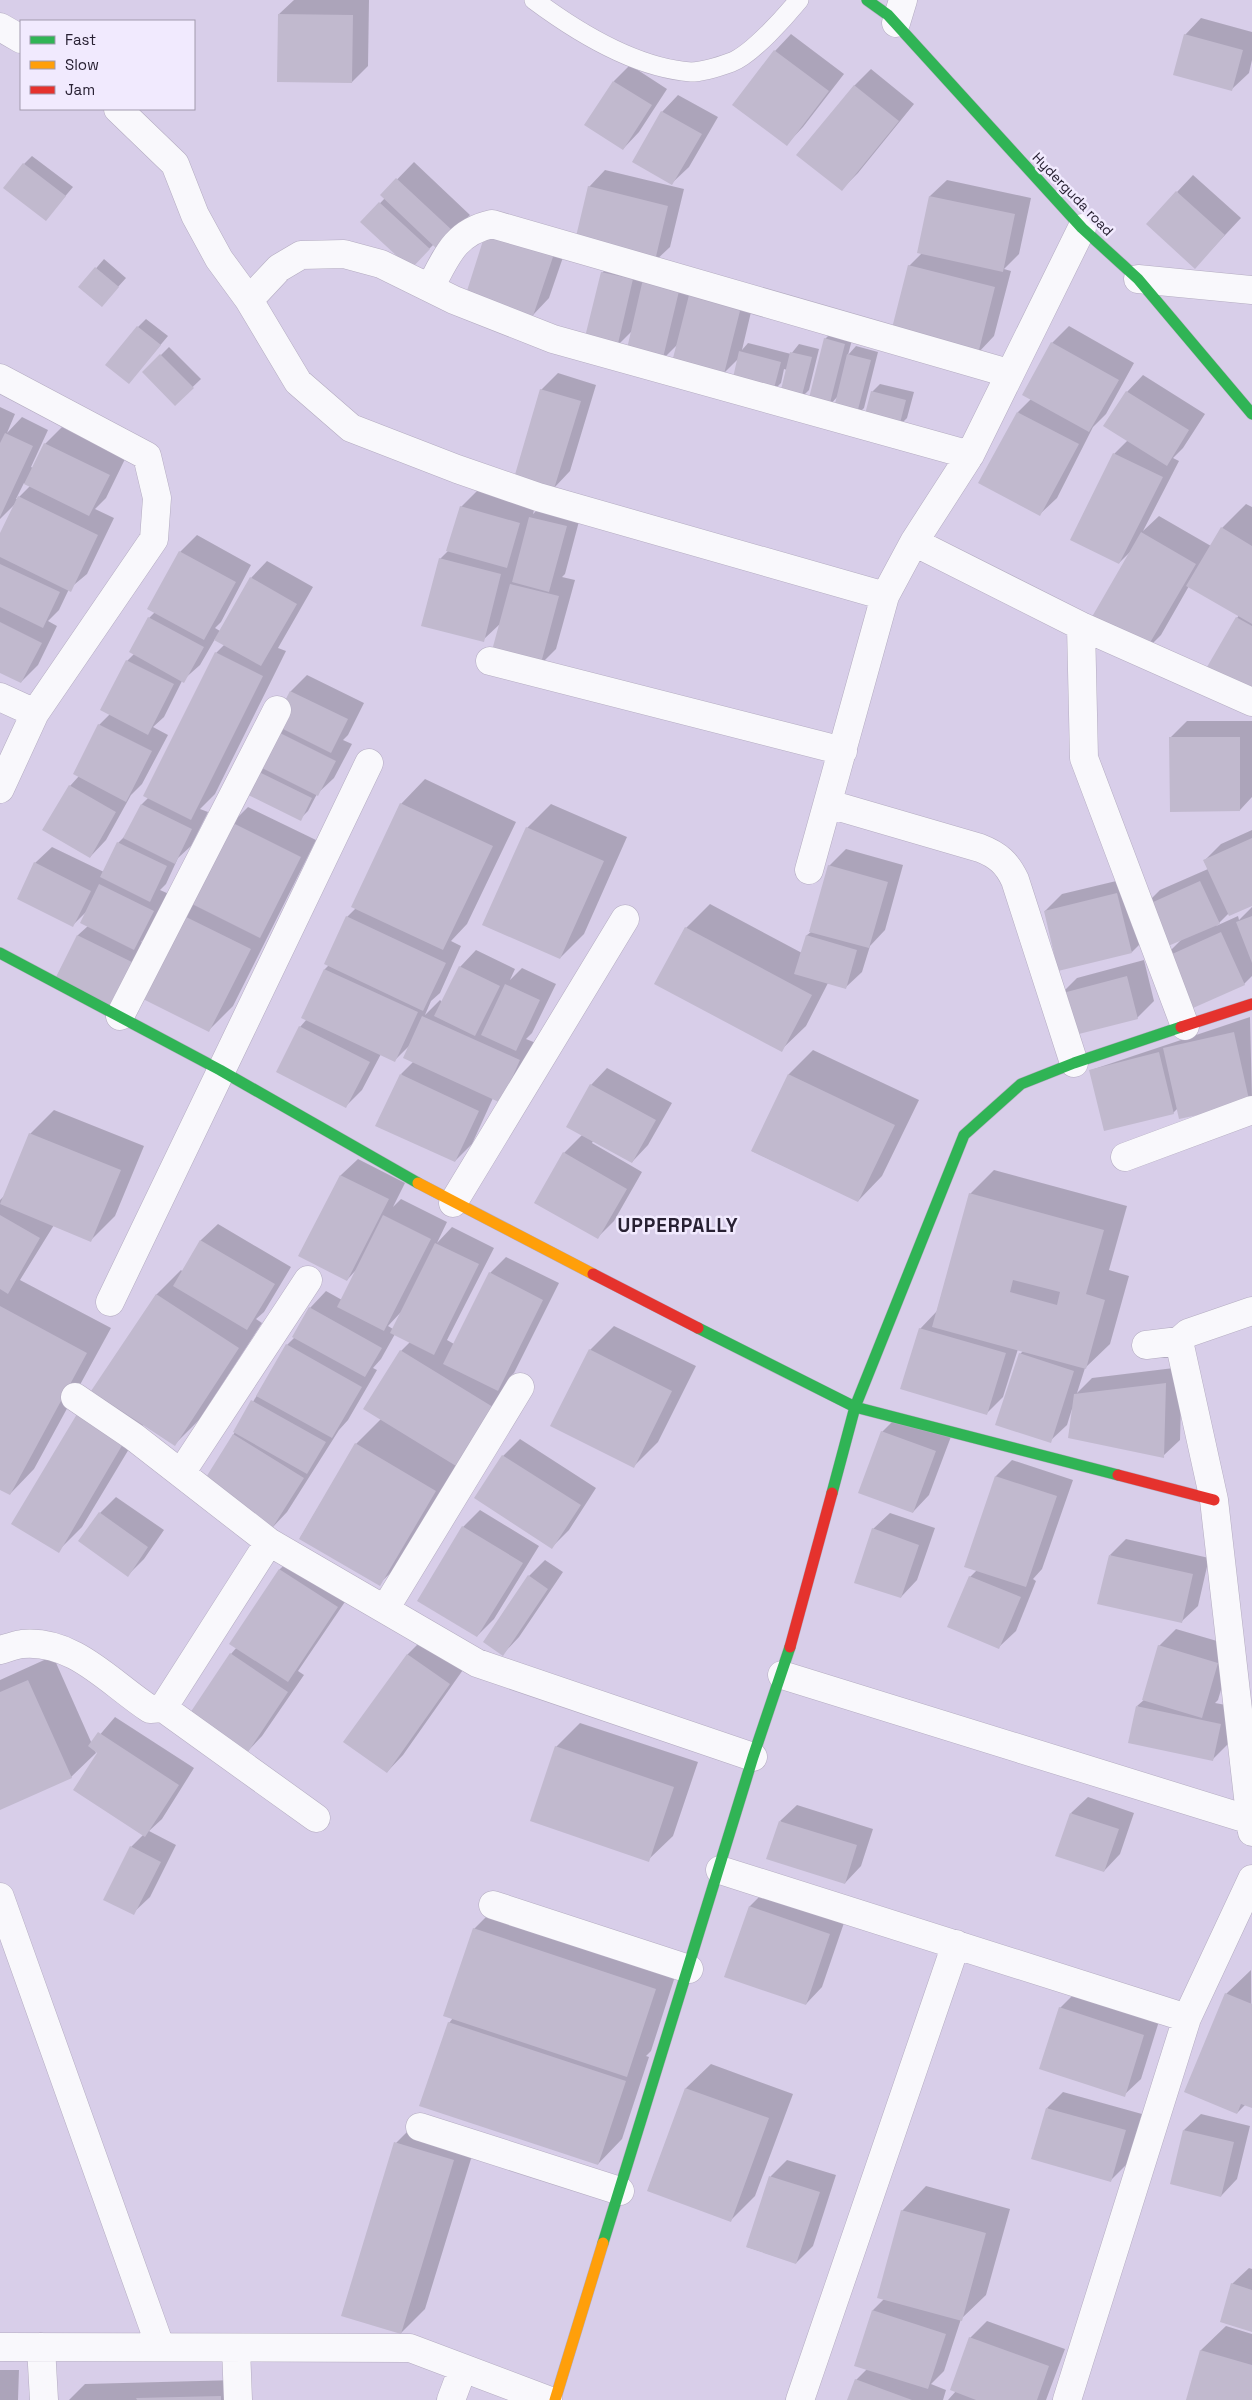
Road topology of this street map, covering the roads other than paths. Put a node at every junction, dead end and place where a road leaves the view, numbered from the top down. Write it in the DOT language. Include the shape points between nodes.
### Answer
graph roads {
  1 [pos="534,0"];
  2 [pos="799,0"];
  3 [pos="867,0"];
  4 [pos="899,12"];
  5 [pos="0,27"];
  6 [pos="20,38"];
  7 [pos="119,110"];
  8 [pos="1082,228"];
  9 [pos="1138,279"];
  10 [pos="430,288"];
  11 [pos="1252,290"];
  12 [pos="249,300"];
  13 [pos="1008,373"];
  14 [pos="0,378"];
  15 [pos="1252,414"];
  16 [pos="970,454"];
  17 [pos="914,542"];
  18 [pos="885,596"];
  19 [pos="1081,626"];
  20 [pos="490,661"];
  21 [pos="0,697"];
  22 [pos="1252,702"];
  23 [pos="277,710"];
  24 [pos="35,713"];
  25 [pos="843,751"];
  26 [pos="369,764"];
  27 [pos="0,789"];
  28 [pos="828,804"];
  29 [pos="809,870"];
  30 [pos="625,919"];
  31 [pos="0,953"];
  32 [pos="1252,1004"];
  33 [pos="120,1016"];
  34 [pos="1185,1026"];
  35 [pos="1074,1063"];
  36 [pos="220,1070"];
  37 [pos="1252,1110"];
  38 [pos="1125,1157"];
  39 [pos="454,1204"];
  40 [pos="308,1280"];
  41 [pos="110,1302"];
  42 [pos="1252,1311"];
  43 [pos="1179,1341"];
  44 [pos="1146,1345"];
  45 [pos="520,1387"];
  46 [pos="75,1397"];
  47 [pos="856,1407"];
  48 [pos="180,1473"];
  49 [pos="1214,1500"];
  50 [pos="268,1542"];
  51 [pos="385,1609"];
  52 [pos="0,1650"];
  53 [pos="782,1675"];
  54 [pos="163,1708"];
  55 [pos="753,1756"];
  56 [pos="316,1818"];
  57 [pos="1251,1826"];
  58 [pos="720,1870"];
  59 [pos="1252,1879"];
  60 [pos="0,1897"];
  61 [pos="493,1905"];
  62 [pos="956,1944"];
  63 [pos="689,1968"];
  64 [pos="1188,2018"];
  65 [pos="420,2127"];
  66 [pos="620,2191"];
  67 [pos="160,2346"];
  68 [pos="0,2347"];
  69 [pos="40,2347"];
  70 [pos="236,2348"];
  71 [pos="463,2368"];
  72 [pos="44,2400"];
  73 [pos="238,2400"];
  74 [pos="451,2400"];
  75 [pos="548,2400"];
  76 [pos="555,2400"];
  77 [pos="800,2400"];
  78 [pos="1066,2400"];
  1 -- 2 [label="lane" via="562,21 647,63 693,72 734,61 765,37"];
  3 -- 4 [label="street, Hyderguda road"];
  4 -- 8 [label="street, Hyderguda road"];
  5 -- 6 [label="street"];
  7 -- 12 [label="street" via="175,164 195,215 219,259"];
  8 -- 9 [label="street, Hyderguda road"];
  8 -- 13 [label="street"];
  9 -- 11 [label="street"];
  9 -- 15 [label="street, Hyderguda road"];
  10 -- 12 [label="street" via="381,264 322,252 301,255 279,268"];
  10 -- 13 [label="street" via="459,239 475,228 492,224"];
  10 -- 16 [label="street" via="553,340"];
  12 -- 18 [label="street" via="298,382 351,428 538,497"];
  13 -- 16 [label="street"];
  14 -- 24 [label="street" via="146,456 157,498 154,539"];
  16 -- 17 [label="street"];
  17 -- 18 [label="street"];
  17 -- 19 [label="street"];
  18 -- 25 [label="street"];
  19 -- 22 [label="street"];
  19 -- 34 [label="street" via="1084,758"];
  20 -- 25 [label="street"];
  21 -- 24 [label="street"];
  23 -- 33 [label="street"];
  24 -- 27 [label="street"];
  25 -- 28 [label="street"];
  26 -- 36 [label="street"];
  28 -- 29 [label="street"];
  28 -- 35 [label="street" via="997,854 1015,880"];
  30 -- 39 [label="street"];
  31 -- 33 [label="street"];
  32 -- 34 [label="street"];
  33 -- 36 [label="street"];
  34 -- 35 [label="street"];
  35 -- 47 [label="street" via="1020,1084 964,1135"];
  36 -- 39 [label="street"];
  36 -- 41 [label="street"];
  37 -- 38 [label="street"];
  39 -- 47 [label="street"];
  40 -- 48 [label="street"];
  42 -- 43 [label="street" via="1188,1332"];
  43 -- 44 [label="street"];
  43 -- 49 [label="street"];
  45 -- 51 [label="street"];
  46 -- 48 [label="street"];
  47 -- 49 [label="street"];
  47 -- 53 [label="street"];
  48 -- 50 [label="street"];
  49 -- 57 [label="street"];
  50 -- 51 [label="street"];
  50 -- 54 [label="street"];
  51 -- 55 [label="street" via="477,1663"];
  52 -- 54 [label="street" via="23,1644 57,1647 77,1656 150,1709"];
  53 -- 55 [label="street"];
  53 -- 57 [label="street"];
  54 -- 56 [label="street"];
  55 -- 58 [label="street"];
  58 -- 62 [label="street"];
  58 -- 63 [label="street"];
  59 -- 64 [label="street"];
  60 -- 67 [label="street"];
  61 -- 63 [label="street"];
  62 -- 64 [label="street"];
  62 -- 77 [label="street"];
  63 -- 66 [label="street"];
  64 -- 78 [label="street"];
  65 -- 66 [label="street"];
  66 -- 76 [label="street"];
  67 -- 69 [label="street"];
  67 -- 70 [label="street"];
  68 -- 69 [label="street"];
  69 -- 72 [label="street"];
  70 -- 71 [label="street" via="410,2348"];
  70 -- 73 [label="street"];
  71 -- 74 [label="street"];
  71 -- 75 [label="street"];
}
